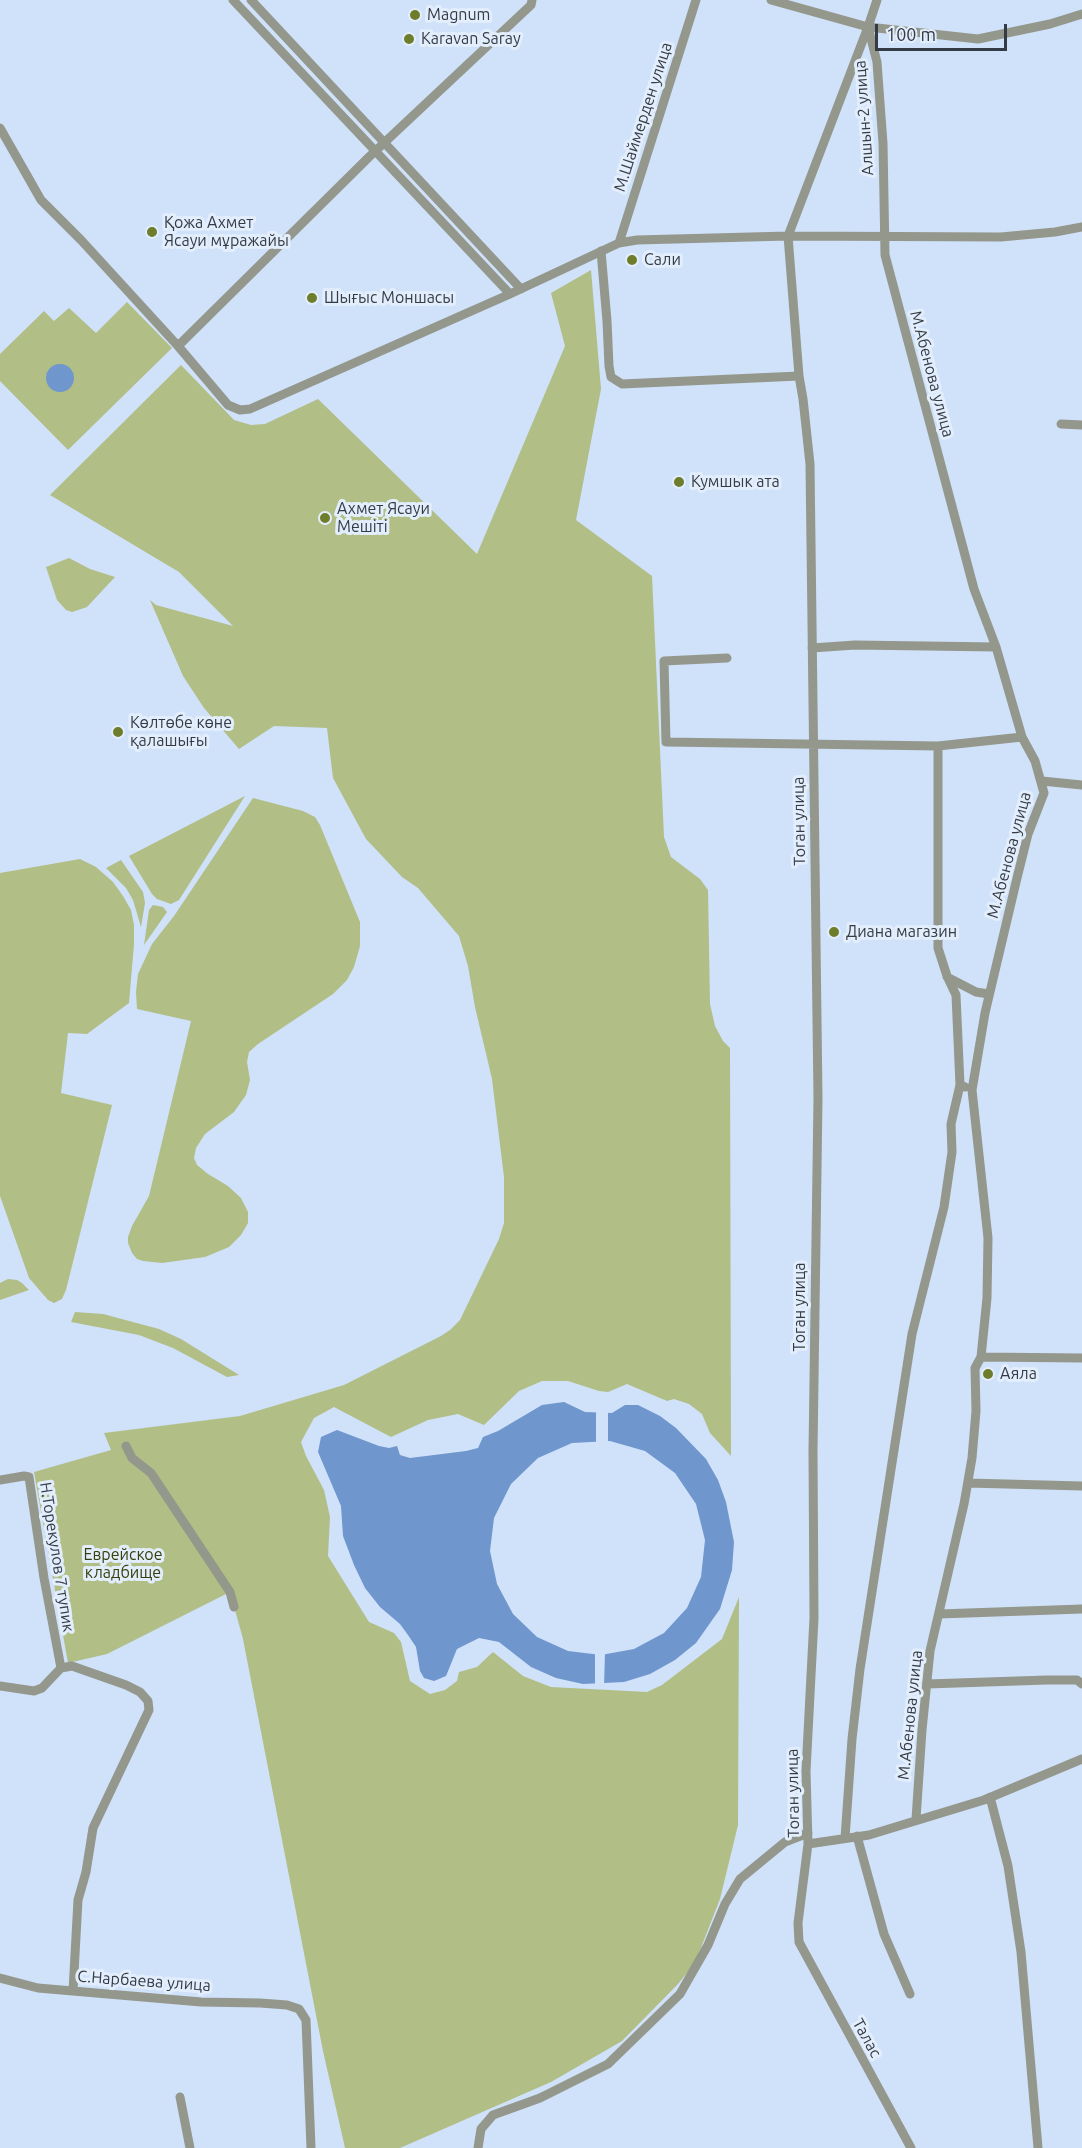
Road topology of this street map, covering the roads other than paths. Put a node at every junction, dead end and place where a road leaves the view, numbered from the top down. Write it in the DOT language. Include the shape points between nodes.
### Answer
graph roads {
  1 [pos="233,0"];
  2 [pos="251,0"];
  3 [pos="532,0"];
  4 [pos="696,0"];
  5 [pos="771,0"];
  6 [pos="877,0"];
  7 [pos="1082,14"];
  8 [pos="868,27"];
  9 [pos="0,128"];
  10 [pos="384,142"];
  11 [pos="375,151"];
  12 [pos="1082,227"];
  13 [pos="788,236"];
  14 [pos="884,237"];
  15 [pos="619,243"];
  16 [pos="601,251"];
  17 [pos="521,289"];
  18 [pos="510,294"];
  19 [pos="178,346"];
  20 [pos="799,376"];
  21 [pos="1062,424"];
  22 [pos="1082,425"];
  23 [pos="996,647"];
  24 [pos="812,648"];
  25 [pos="727,658"];
  26 [pos="1022,737"];
  27 [pos="813,744"];
  28 [pos="938,746"];
  29 [pos="1042,781"];
  30 [pos="1082,785"];
  31 [pos="947,976"];
  32 [pos="989,994"];
  33 [pos="960,1085"];
  34 [pos="972,1090"];
  35 [pos="981,1357"];
  36 [pos="1082,1358"];
  37 [pos="126,1446"];
  38 [pos="1,1480"];
  39 [pos="968,1483"];
  40 [pos="1082,1486"];
  41 [pos="234,1607"];
  42 [pos="1082,1609"];
  43 [pos="939,1614"];
  44 [pos="61,1668"];
  45 [pos="927,1684"];
  46 [pos="1082,1684"];
  47 [pos="0,1686"];
  48 [pos="1082,1759"];
  49 [pos="990,1797"];
  50 [pos="916,1819"];
  51 [pos="808,1833"];
  52 [pos="857,1836"];
  53 [pos="845,1838"];
  54 [pos="808,1844"];
  55 [pos="799,1942"];
  56 [pos="0,1977"];
  57 [pos="73,1991"];
  58 [pos="910,1994"];
  59 [pos="180,2097"];
  60 [pos="190,2148"];
  61 [pos="311,2148"];
  62 [pos="478,2148"];
  63 [pos="911,2148"];
  64 [pos="1038,2148"];
  1 -- 11 [label="street"];
  2 -- 10 [label="street"];
  3 -- 10 [label="street"];
  4 -- 15 [label="street, М.Шаймерден улица"];
  5 -- 8 [label="street"];
  6 -- 8 [label="street"];
  7 -- 8 [label="street" via="978,39"];
  8 -- 13 [label="street"];
  8 -- 14 [label="street, Алшын-2 улица" via="877,62"];
  9 -- 19 [label="street" via="41,200"];
  10 -- 11 [label="street"];
  10 -- 17 [label="street"];
  11 -- 18 [label="street"];
  11 -- 19 [label="street"];
  12 -- 14 [label="street" via="1001,237"];
  13 -- 14 [label="street"];
  13 -- 15 [label="street"];
  13 -- 20 [label="street, Тоган улица"];
  14 -- 23 [label="street, М.Абенова улица" via="885,255 974,589"];
  15 -- 16 [label="street"];
  16 -- 17 [label="street"];
  16 -- 20 [label="street" via="609,366 611,377 622,384"];
  17 -- 18 [label="street"];
  18 -- 19 [label="street" via="250,409 228,405"];
  20 -- 24 [label="street, Тоган улица" via="810,464"];
  21 -- 22 [label="street"];
  23 -- 24 [label="street"];
  23 -- 26 [label="street, М.Абенова улица"];
  24 -- 27 [label="street, Тоган улица"];
  25 -- 27 [label="street" via="664,661 666,742"];
  26 -- 28 [label="street"];
  26 -- 29 [label="street, М.Абенова улица"];
  27 -- 28 [label="street"];
  27 -- 51 [label="street, Тоган улица" via="818,1098 814,1618 806,1771"];
  28 -- 31 [label="street" via="938,948"];
  29 -- 30 [label="street"];
  29 -- 32 [label="street, М.Абенова улица" via="1044,793 1025,845"];
  31 -- 32 [label="street" via="976,992"];
  31 -- 33 [label="street" via="956,995"];
  32 -- 34 [label="street, М.Абенова улица"];
  33 -- 34 [label="street"];
  33 -- 53 [label="street" via="951,1124 952,1152 944,1207 912,1334 860,1669"];
  34 -- 35 [label="street, М.Абенова улица" via="988,1238"];
  35 -- 36 [label="street"];
  35 -- 39 [label="street, М.Абенова улица" via="975,1368 976,1411"];
  37 -- 41 [label="street" via="132,1458 151,1473 230,1592"];
  38 -- 44 [label="street, Н.Торекулов 7 тупик" via="29,1477"];
  39 -- 40 [label="street"];
  39 -- 43 [label="street, М.Абенова улица"];
  42 -- 43 [label="street"];
  43 -- 45 [label="street, М.Абенова улица"];
  44 -- 47 [label="street" via="34,1691"];
  44 -- 57 [label="street" via="72,1666 126,1685 140,1692 148,1701 149,1710 93,1828 78,1900"];
  45 -- 46 [label="street" via="1077,1680"];
  45 -- 50 [label="street, М.Абенова улица"];
  48 -- 49 [label="street"];
  49 -- 50 [label="street"];
  49 -- 64 [label="street" via="1008,1866 1019,1942"];
  50 -- 52 [label="street"];
  51 -- 54 [label="street, Тоган улица"];
  51 -- 62 [label="street" via="785,1842 740,1880 680,1994 608,2064 540,2098 493,2115 481,2128"];
  52 -- 53 [label="street"];
  52 -- 58 [label="street" via="884,1934"];
  53 -- 54 [label="street"];
  54 -- 55 [label="street, Тоган улица"];
  55 -- 63 [label="street, Талас"];
  56 -- 57 [label="street, С.Нарбаева улица" via="38,1988"];
  57 -- 61 [label="street, С.Нарбаева улица" via="286,2005 299,2010 306,2020"];
  59 -- 60 [label="street"];
}
